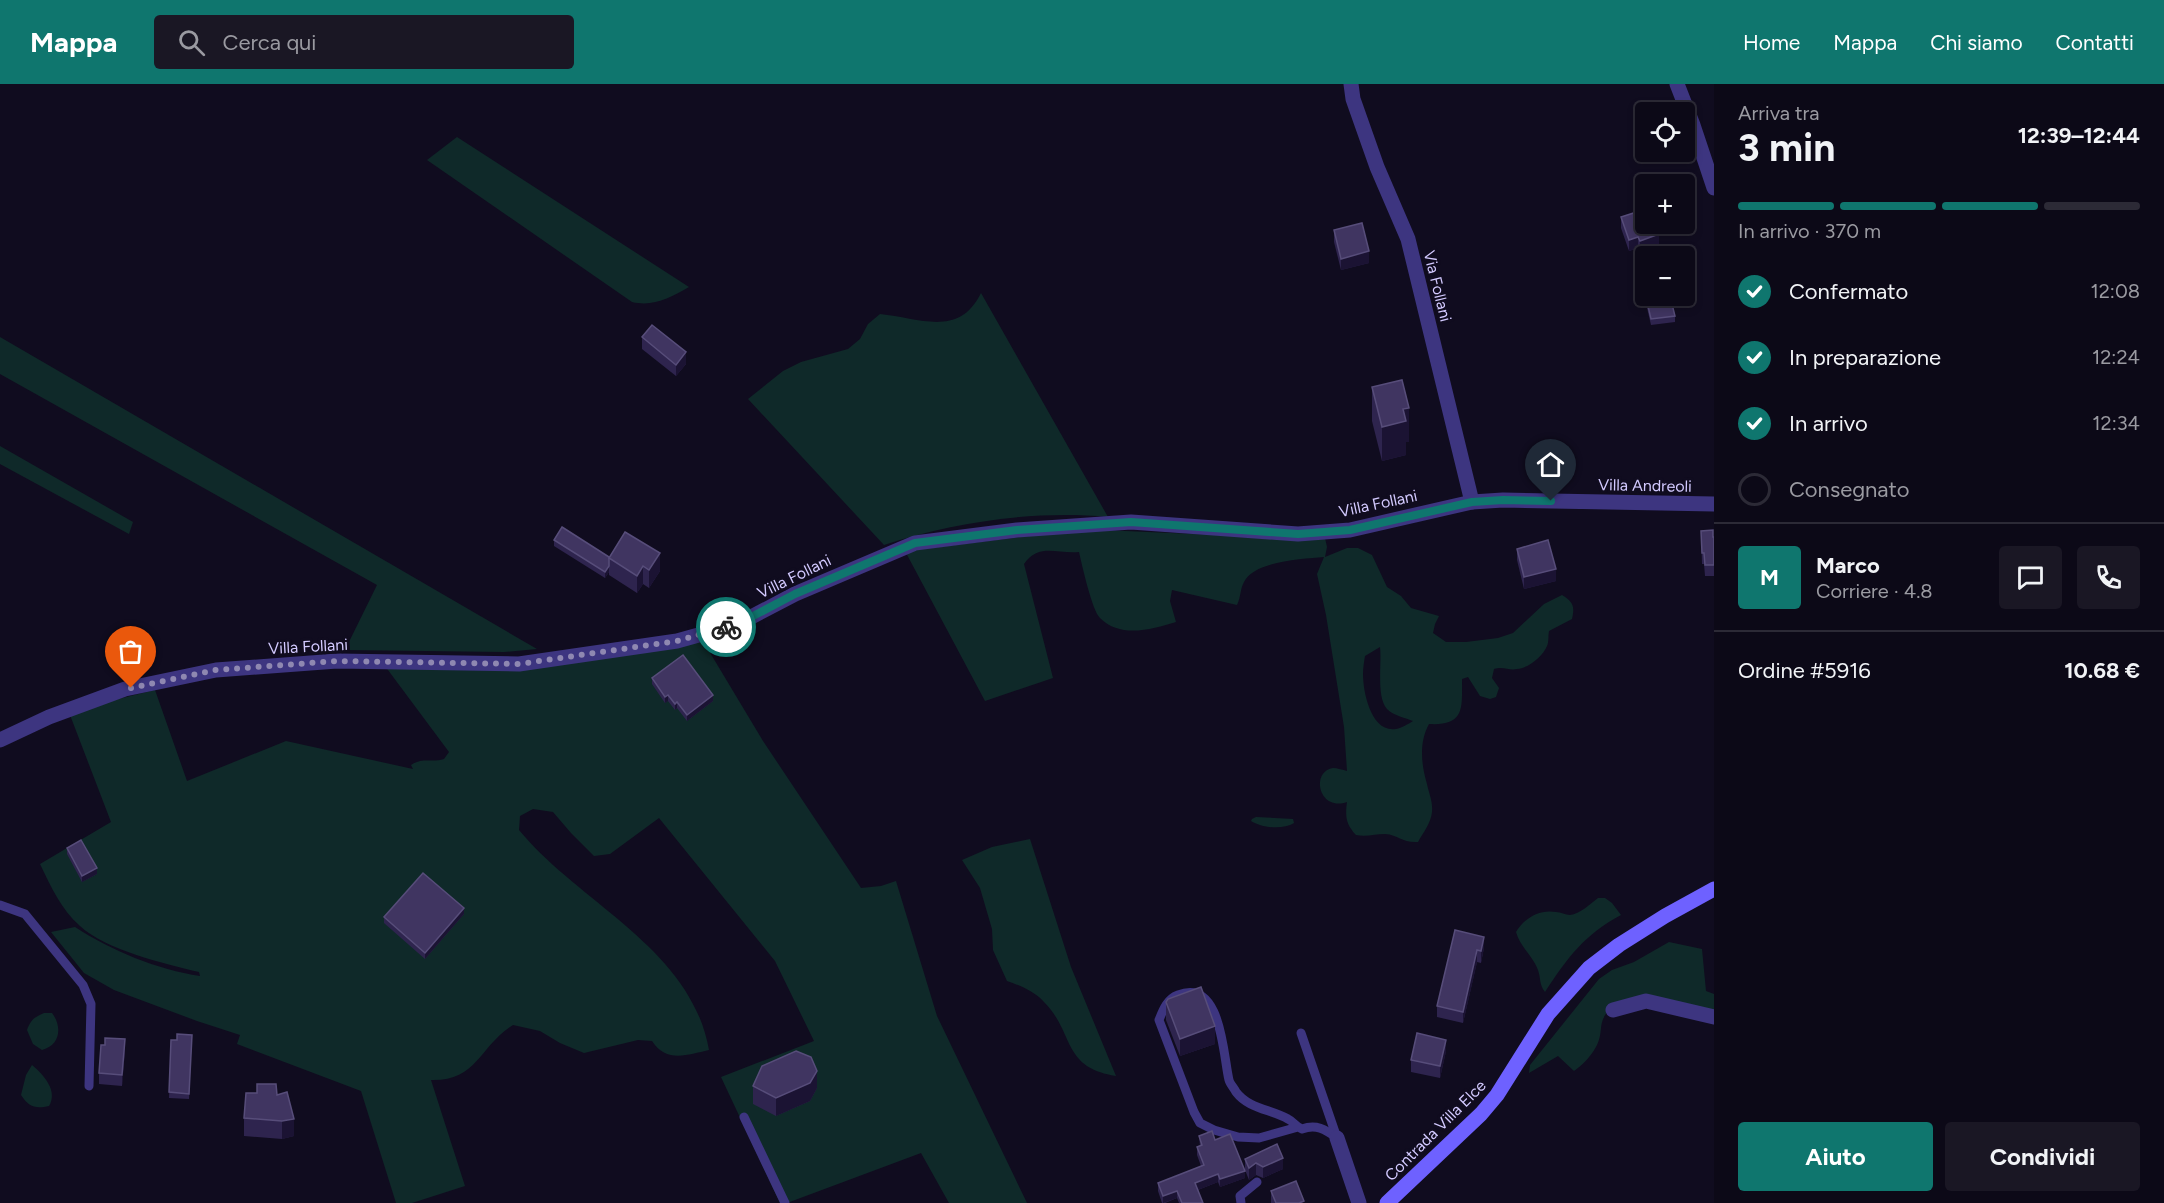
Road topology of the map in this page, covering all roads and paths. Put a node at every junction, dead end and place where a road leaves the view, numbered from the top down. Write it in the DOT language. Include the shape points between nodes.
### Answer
graph roads {
  1 [pos="1351,84"];
  2 [pos="1677,84"];
  3 [pos="1714,188"];
  4 [pos="1503,500"];
  5 [pos="1472,502"];
  6 [pos="1714,504"];
  7 [pos="0,740"];
  8 [pos="1714,890"];
  9 [pos="0,904"];
  10 [pos="1613,1010"];
  11 [pos="1714,1017"];
  12 [pos="1301,1034"];
  13 [pos="89,1086"];
  14 [pos="744,1117"];
  15 [pos="1298,1127"];
  16 [pos="1336,1138"];
  17 [pos="1257,1182"];
  18 [pos="785,1203"];
  19 [pos="1241,1203"];
  20 [pos="1359,1203"];
  21 [pos="1387,1203"];
  1 -- 5 [label="street, Via Follani" via="1377,167 1408,239"];
  2 -- 3 [label="street"];
  4 -- 5 [label="street, Villa Follani"];
  4 -- 6 [label="street, Villa Andreoli"];
  5 -- 7 [label="street, Villa Follani" via="1350,530 1308,533 1131,522 1017,530 915,543 795,594 738,624 677,641 519,664 337,661 216,670 125,689"];
  8 -- 21 [label="main road, Contrada Villa Elce" via="1656,921 1588,968 1548,1014 1492,1101"];
  9 -- 13 [label="lane" via="25,914 83,985 91,1004"];
  10 -- 11 [label="street" via="1646,1001"];
  12 -- 16 [label="lane"];
  14 -- 18 [label="lane"];
  15 -- 15 [label="lane" via="1259,1138 1238,1137 1200,1123 1160,1020 1163,1007 1175,996 1186,993 1208,1002 1219,1024 1230,1082 1238,1095 1253,1107 1273,1111"];
  15 -- 16 [label="lane" via="1324,1129"];
  16 -- 20 [label="street"];
  17 -- 19 [label="lane" via="1240,1196"];
}
